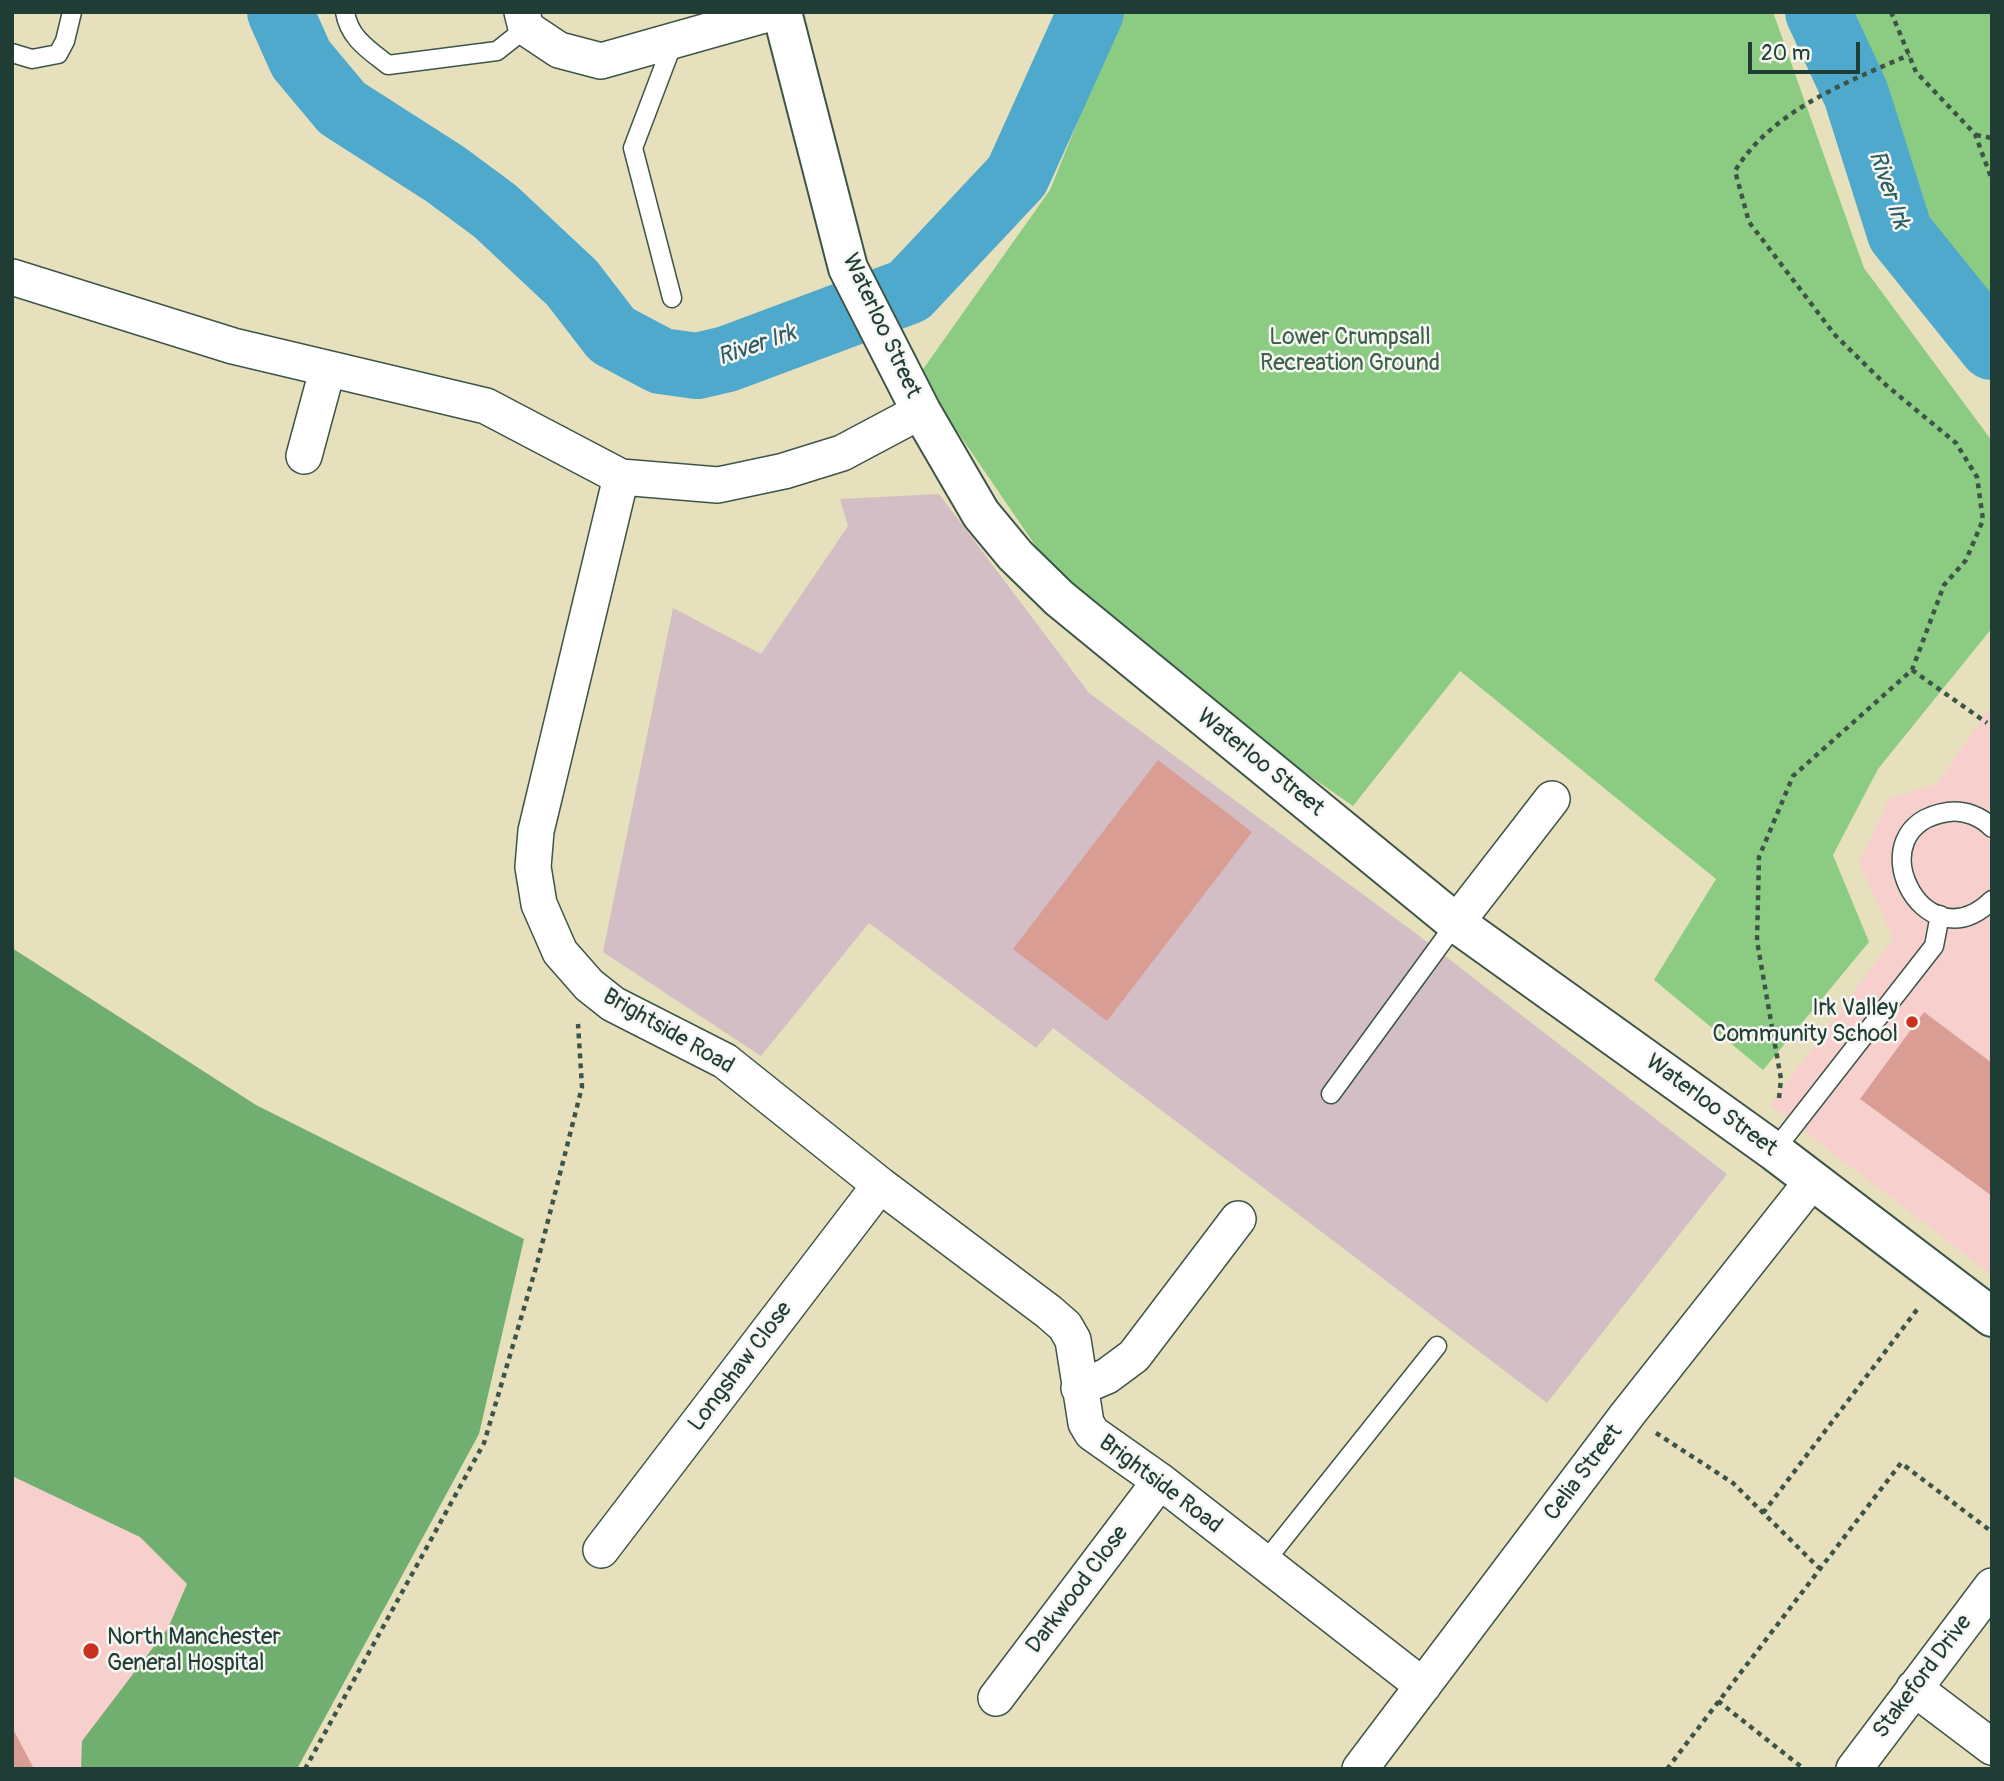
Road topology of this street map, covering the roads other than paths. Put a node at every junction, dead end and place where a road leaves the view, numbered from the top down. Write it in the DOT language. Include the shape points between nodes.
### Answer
graph roads {
  1 [pos="72,12"];
  2 [pos="345,12"];
  3 [pos="775,12"];
  4 [pos="782,12"];
  5 [pos="524,20"];
  6 [pos="674,40"];
  7 [pos="12,53"];
  8 [pos="12,277"];
  9 [pos="672,298"];
  10 [pos="327,371"];
  11 [pos="921,411"];
  12 [pos="304,456"];
  13 [pos="621,477"];
  14 [pos="1552,799"];
  15 [pos="1990,823"];
  16 [pos="1992,900"];
  17 [pos="1940,915"];
  18 [pos="1457,923"];
  19 [pos="1331,1094"];
  20 [pos="1774,1151"];
  21 [pos="1814,1180"];
  22 [pos="880,1185"];
  23 [pos="1238,1219"];
  24 [pos="1992,1317"];
  25 [pos="1437,1346"];
  26 [pos="1079,1388"];
  27 [pos="1160,1481"];
  28 [pos="601,1550"];
  29 [pos="1263,1564"];
  30 [pos="1992,1586"];
  31 [pos="1423,1686"];
  32 [pos="1914,1688"];
  33 [pos="996,1698"];
  34 [pos="1992,1747"];
  35 [pos="1360,1769"];
  36 [pos="1854,1769"];
  1 -- 7 [label="lane" via="58,54 32,59"];
  2 -- 5 [label="lane" via="358,43 388,65 497,51"];
  3 -- 6 [label="street"];
  4 -- 11 [label="street, Waterloo Street" via="848,268"];
  5 -- 6 [label="street" via="559,50 601,61"];
  6 -- 9 [label="lane" via="633,148"];
  8 -- 10 [label="street"];
  10 -- 12 [label="street"];
  10 -- 13 [label="street" via="486,407"];
  11 -- 13 [label="street" via="842,453 784,471 718,485"];
  11 -- 18 [label="street, Waterloo Street" via="981,514 1059,598"];
  13 -- 22 [label="street, Brightside Road" via="536,831 533,867 539,904 560,952 589,985 613,1004 725,1061"];
  14 -- 18 [label="street"];
  15 -- 17 [label="lane" via="1972,814 1938,813 1911,833 1903,848 1902,873 1912,896"];
  16 -- 17 [label="lane" via="1975,912"];
  17 -- 20 [label="lane" via="1934,946"];
  18 -- 19 [label="lane"];
  18 -- 20 [label="street, Waterloo Street"];
  20 -- 21 [label="street, Waterloo Street"];
  21 -- 24 [label="street, Waterloo Street"];
  21 -- 31 [label="street, Celia Street"];
  22 -- 26 [label="street, Brightside Road" via="1065,1326 1073,1340"];
  22 -- 28 [label="street, Longshaw Close"];
  23 -- 26 [label="street" via="1134,1356 1107,1376"];
  25 -- 29 [label="lane"];
  26 -- 27 [label="street, Brightside Road" via="1092,1433"];
  27 -- 29 [label="street, Brightside Road"];
  27 -- 33 [label="street, Darkwood Close"];
  29 -- 31 [label="street, Brightside Road"];
  30 -- 32 [label="street, Stakeford Drive"];
  31 -- 35 [label="street, Celia Street"];
  32 -- 34 [label="street"];
  32 -- 36 [label="street, Stakeford Drive"];
}
